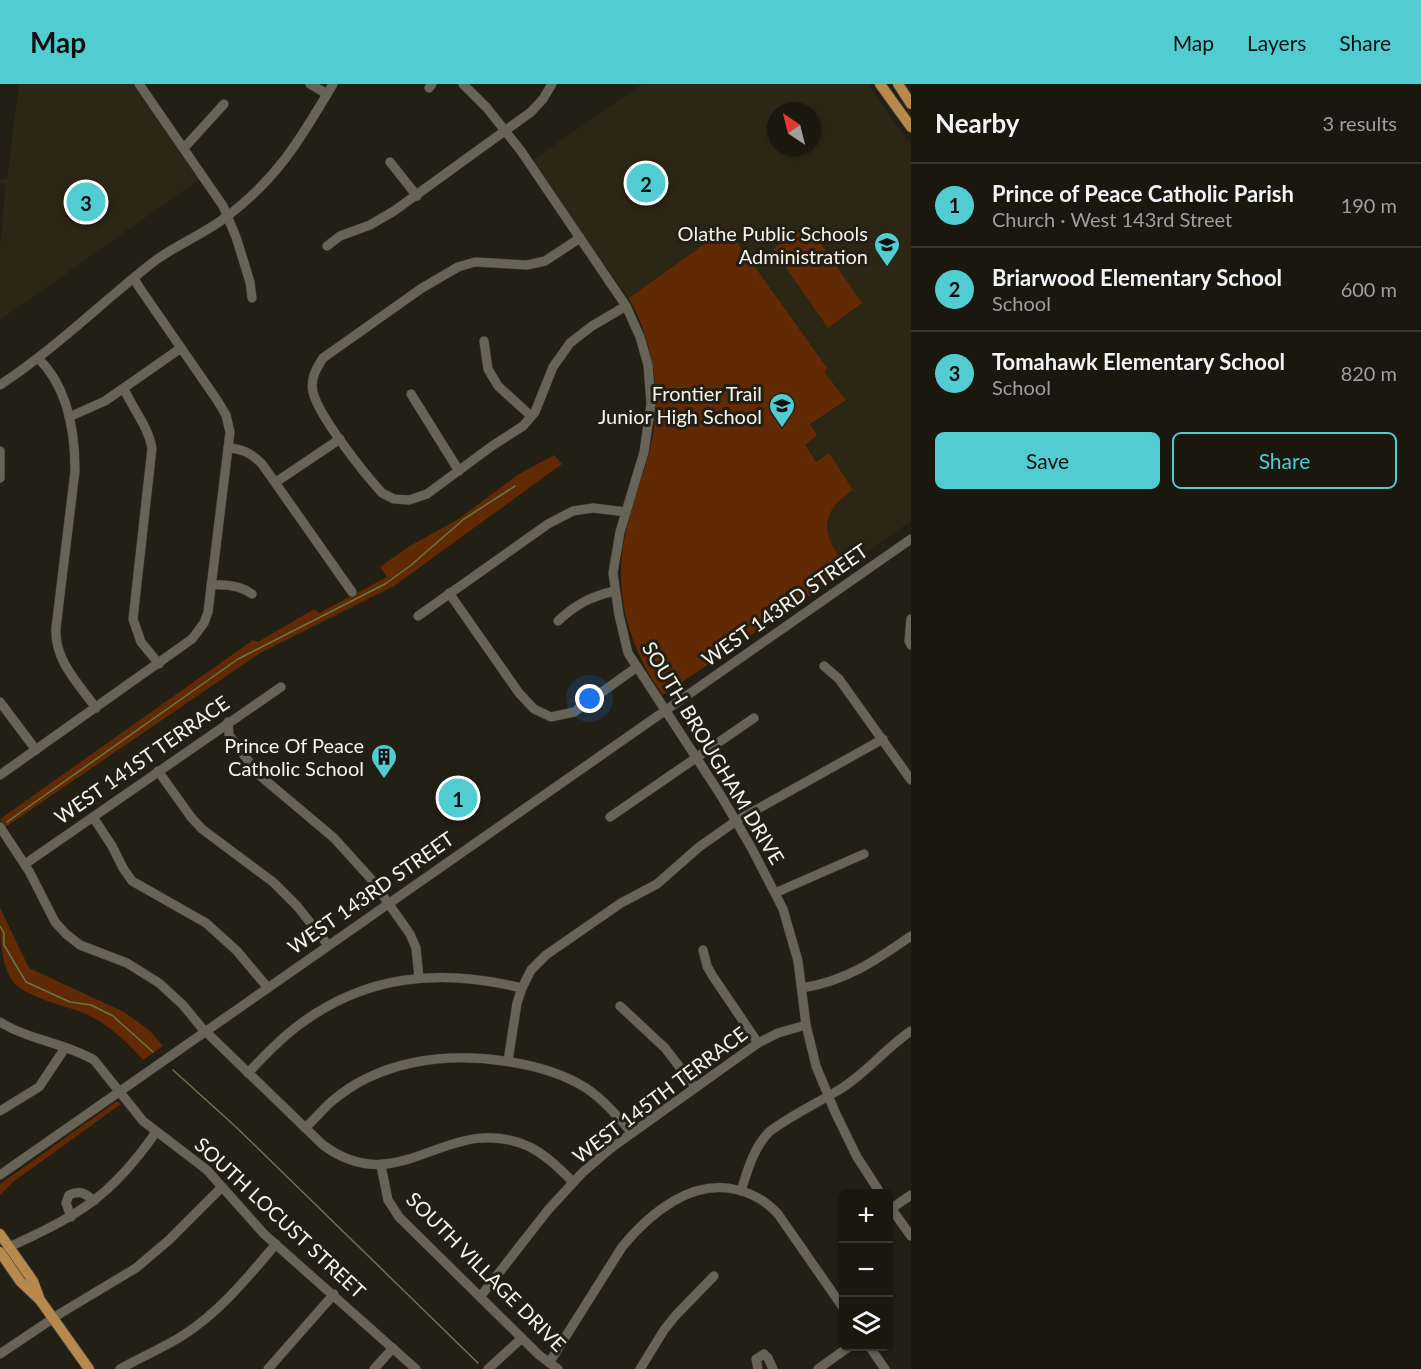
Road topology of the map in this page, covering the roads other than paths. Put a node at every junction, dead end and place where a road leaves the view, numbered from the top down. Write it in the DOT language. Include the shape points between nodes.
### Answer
graph roads {
  1 [pos="139,84"];
  2 [pos="310,84"];
  3 [pos="333,84"];
  4 [pos="463,84"];
  5 [pos="552,84"];
  6 [pos="880,84"];
  7 [pos="897,84"];
  8 [pos="327,94"];
  9 [pos="224,104"];
  10 [pos="911,104"];
  11 [pos="911,127"];
  12 [pos="505,131"];
  13 [pos="184,148"];
  14 [pos="390,162"];
  15 [pos="417,196"];
  16 [pos="227,216"];
  17 [pos="580,238"];
  18 [pos="327,246"];
  19 [pos="134,278"];
  20 [pos="252,298"];
  21 [pos="626,306"];
  22 [pos="484,341"];
  23 [pos="181,348"];
  24 [pos="38,358"];
  25 [pos="0,385"];
  26 [pos="124,389"];
  27 [pos="411,394"];
  28 [pos="531,416"];
  29 [pos="625,416"];
  30 [pos="69,417"];
  31 [pos="649,420"];
  32 [pos="340,439"];
  33 [pos="228,448"];
  34 [pos="0,451"];
  35 [pos="459,471"];
  36 [pos="0,478"];
  37 [pos="276,482"];
  38 [pos="626,512"];
  39 [pos="911,539"];
  40 [pos="211,585"];
  41 [pos="615,591"];
  42 [pos="352,592"];
  43 [pos="449,593"];
  44 [pos="252,594"];
  45 [pos="418,616"];
  46 [pos="911,619"];
  47 [pos="558,621"];
  48 [pos="911,645"];
  49 [pos="159,664"];
  50 [pos="824,666"];
  51 [pos="637,667"];
  52 [pos="281,687"];
  53 [pos="0,702"];
  54 [pos="96,708"];
  55 [pos="665,710"];
  56 [pos="754,718"];
  57 [pos="228,722"];
  58 [pos="883,740"];
  59 [pos="36,750"];
  60 [pos="697,758"];
  61 [pos="158,771"];
  62 [pos="0,775"];
  63 [pos="911,780"];
  64 [pos="93,817"];
  65 [pos="610,817"];
  66 [pos="736,822"];
  67 [pos="0,827"];
  68 [pos="864,854"];
  69 [pos="25,864"];
  70 [pos="775,893"];
  71 [pos="389,903"];
  72 [pos="911,936"];
  73 [pos="328,945"];
  74 [pos="703,950"];
  75 [pos="419,978"];
  76 [pos="268,988"];
  77 [pos="522,988"];
  78 [pos="802,988"];
  79 [pos="620,1006"];
  80 [pos="0,1022"];
  81 [pos="806,1025"];
  82 [pos="206,1031"];
  83 [pos="911,1031"];
  84 [pos="758,1043"];
  85 [pos="65,1048"];
  86 [pos="508,1061"];
  87 [pos="248,1073"];
  88 [pos="695,1087"];
  89 [pos="119,1092"];
  90 [pos="828,1096"];
  91 [pos="0,1112"];
  92 [pos="305,1128"];
  93 [pos="156,1132"];
  94 [pos="632,1133"];
  95 [pos="381,1166"];
  96 [pos="0,1174"];
  97 [pos="573,1182"];
  98 [pos="222,1187"];
  99 [pos="878,1189"];
  100 [pos="741,1191"];
  101 [pos="911,1195"];
  102 [pos="94,1201"];
  103 [pos="893,1204"];
  104 [pos="893,1210"];
  105 [pos="71,1216"];
  106 [pos="0,1234"];
  107 [pos="911,1236"];
  108 [pos="276,1244"];
  109 [pos="4,1249"];
  110 [pos="714,1276"];
  111 [pos="334,1294"];
  112 [pos="480,1297"];
  113 [pos="839,1303"];
  114 [pos="53,1318"];
  115 [pos="522,1338"];
  116 [pos="393,1347"];
  117 [pos="844,1351"];
  118 [pos="872,1351"];
  119 [pos="0,1354"];
  120 [pos="549,1363"];
  121 [pos="89,1369"];
  122 [pos="120,1369"];
  123 [pos="268,1369"];
  124 [pos="374,1369"];
  125 [pos="416,1369"];
  126 [pos="488,1369"];
  127 [pos="558,1369"];
  128 [pos="640,1369"];
  129 [pos="758,1369"];
  130 [pos="773,1369"];
  131 [pos="818,1369"];
  132 [pos="885,1369"];
  1 -- 13 [label="street"];
  2 -- 8 [label="street"];
  3 -- 8 [label="street"];
  4 -- 12 [label="street, SOUTH BROUGHAM DRIVE"];
  5 -- 12 [label="street" via="536,107"];
  6 -- 11 [label="main road"];
  7 -- 10 [label="main road"];
  8 -- 16 [label="street" via="287,159 255,194"];
  9 -- 13 [label="street"];
  12 -- 15 [label="street"];
  12 -- 17 [label="street, SOUTH BROUGHAM DRIVE"];
  13 -- 16 [label="street"];
  14 -- 15 [label="street"];
  15 -- 18 [label="street" via="380,220 340,236"];
  16 -- 19 [label="street" via="164,254"];
  16 -- 20 [label="street"];
  17 -- 21 [label="street, SOUTH BROUGHAM DRIVE"];
  17 -- 32 [label="street" via="545,261 527,265 475,262 458,267 323,358 313,373 313,392"];
  19 -- 23 [label="street"];
  19 -- 24 [label="street"];
  21 -- 28 [label="street" via="570,343 553,367"];
  21 -- 31 [label="street, SOUTH BROUGHAM DRIVE" via="648,365"];
  22 -- 28 [label="street" via="488,369 498,386"];
  23 -- 26 [label="street"];
  23 -- 33 [label="street" via="226,415"];
  24 -- 25 [label="street"];
  24 -- 30 [label="street" via="50,369 60,388"];
  26 -- 30 [label="street"];
  26 -- 49 [label="street" via="152,448 133,619 141,642"];
  27 -- 35 [label="street"];
  28 -- 35 [label="street" via="523,426"];
  29 -- 31 [label="street"];
  30 -- 54 [label="street" via="75,471 57,643 64,664"];
  31 -- 38 [label="street, SOUTH BROUGHAM DRIVE"];
  32 -- 35 [label="street" via="382,493 394,499 409,500 427,494"];
  32 -- 37 [label="street"];
  33 -- 37 [label="street" via="254,455"];
  33 -- 40 [label="street"];
  34 -- 36 [label="street"];
  37 -- 42 [label="street"];
  38 -- 41 [label="street, SOUTH BROUGHAM DRIVE" via="614,573"];
  38 -- 43 [label="street" via="593,508 573,511"];
  39 -- 55 [label="street, WEST 143RD STREET"];
  40 -- 44 [label="street" via="238,587"];
  40 -- 49 [label="street" via="208,612 200,630"];
  41 -- 47 [label="street" via="572,608"];
  41 -- 51 [label="street, SOUTH BROUGHAM DRIVE" via="628,653"];
  43 -- 45 [label="street"];
  43 -- 51 [label="street" via="519,693 534,709 551,717 574,712"];
  46 -- 48 [label="street"];
  49 -- 54 [label="street"];
  50 -- 58 [label="street" via="839,679"];
  51 -- 55 [label="street, SOUTH BROUGHAM DRIVE"];
  52 -- 57 [label="street, WEST 141ST TERRACE"];
  53 -- 59 [label="street"];
  54 -- 59 [label="street"];
  55 -- 60 [label="street, SOUTH BROUGHAM DRIVE"];
  55 -- 71 [label="street, WEST 143RD STREET"];
  56 -- 60 [label="street"];
  57 -- 61 [label="street, WEST 141ST TERRACE"];
  57 -- 71 [label="street" via="229,735 258,774 334,838"];
  58 -- 63 [label="street"];
  58 -- 66 [label="street"];
  59 -- 62 [label="street"];
  60 -- 65 [label="street"];
  60 -- 66 [label="street, SOUTH BROUGHAM DRIVE"];
  61 -- 64 [label="street, WEST 141ST TERRACE"];
  61 -- 73 [label="street" via="196,823 273,882"];
  64 -- 69 [label="street, WEST 141ST TERRACE"];
  64 -- 76 [label="street" via="132,881 206,924 237,951"];
  66 -- 70 [label="street, SOUTH BROUGHAM DRIVE"];
  66 -- 77 [label="street" via="699,847 657,884 621,903 546,955 531,970"];
  67 -- 69 [label="street"];
  68 -- 70 [label="street"];
  69 -- 82 [label="street" via="55,922 66,934 80,945 143,972 172,994"];
  70 -- 78 [label="street, SOUTH BROUGHAM DRIVE" via="794,942"];
  71 -- 73 [label="street, WEST 143RD STREET"];
  71 -- 75 [label="street" via="414,943"];
  72 -- 78 [label="street" via="859,971"];
  73 -- 76 [label="street, WEST 143RD STREET"];
  74 -- 84 [label="street" via="712,975"];
  75 -- 77 [label="street" via="464,977"];
  75 -- 87 [label="street" via="383,984 329,1006 295,1028"];
  76 -- 82 [label="street, WEST 143RD STREET"];
  77 -- 86 [label="street"];
  78 -- 81 [label="street, SOUTH BROUGHAM DRIVE"];
  79 -- 88 [label="street" via="665,1048"];
  80 -- 85 [label="street, SOUTH LOCUST STREET"];
  81 -- 84 [label="street, WEST 145TH TERRACE"];
  81 -- 90 [label="street, SOUTH BROUGHAM DRIVE"];
  82 -- 87 [label="street"];
  82 -- 89 [label="street, WEST 143RD STREET"];
  83 -- 90 [label="street"];
  84 -- 88 [label="street, WEST 145TH TERRACE"];
  85 -- 89 [label="street, SOUTH LOCUST STREET" via="94,1060"];
  85 -- 91 [label="street" via="39,1087"];
  86 -- 92 [label="street" via="434,1058 395,1068 335,1099"];
  86 -- 94 [label="street" via="554,1072 578,1084 600,1099"];
  87 -- 92 [label="street"];
  88 -- 94 [label="street, WEST 145TH TERRACE"];
  89 -- 93 [label="street, SOUTH LOCUST STREET"];
  89 -- 96 [label="street, WEST 143RD STREET"];
  90 -- 99 [label="street, SOUTH BROUGHAM DRIVE" via="857,1157"];
  90 -- 100 [label="street" via="777,1126 761,1141"];
  92 -- 95 [label="street" via="339,1156"];
  93 -- 98 [label="street, SOUTH LOCUST STREET" via="195,1160"];
  93 -- 102 [label="street" via="122,1177"];
  94 -- 97 [label="street, WEST 145TH TERRACE"];
  95 -- 97 [label="street" via="464,1140 504,1139 530,1147"];
  95 -- 112 [label="street, SOUTH VILLAGE DRIVE" via="388,1200 399,1218"];
  97 -- 112 [label="street, WEST 145TH TERRACE"];
  98 -- 108 [label="street, SOUTH LOCUST STREET"];
  98 -- 114 [label="street" via="151,1256"];
  100 -- 113 [label="street" via="765,1202 778,1214"];
  100 -- 120 [label="street" via="701,1189 677,1199 644,1223 622,1247"];
  101 -- 103 [label="street"];
  102 -- 105 [label="street"];
  102 -- 105 [label="street" via="85,1193 69,1195 66,1203"];
  104 -- 107 [label="street"];
  105 -- 109 [label="street"];
  106 -- 109 [label="main road"];
  108 -- 111 [label="street, SOUTH LOCUST STREET"];
  108 -- 122 [label="street" via="205,1320 168,1345"];
  109 -- 114 [label="main road" via="33,1281"];
  110 -- 128 [label="street" via="676,1315"];
  111 -- 116 [label="street, SOUTH LOCUST STREET"];
  111 -- 123 [label="street"];
  112 -- 115 [label="street, SOUTH VILLAGE DRIVE"];
  114 -- 119 [label="street"];
  114 -- 121 [label="main road"];
  115 -- 120 [label="street, SOUTH VILLAGE DRIVE"];
  115 -- 126 [label="street"];
  116 -- 124 [label="street"];
  116 -- 125 [label="street, SOUTH LOCUST STREET"];
  117 -- 131 [label="street"];
  118 -- 132 [label="street"];
  120 -- 127 [label="street, SOUTH VILLAGE DRIVE"];
  129 -- 130 [label="street" via="756,1359 764,1354"];
}
